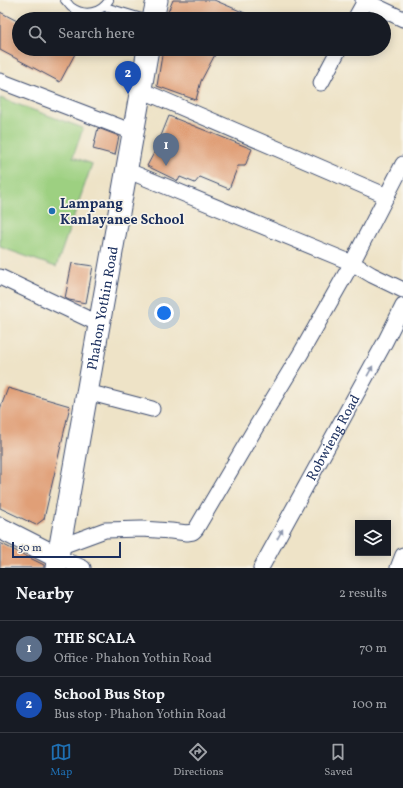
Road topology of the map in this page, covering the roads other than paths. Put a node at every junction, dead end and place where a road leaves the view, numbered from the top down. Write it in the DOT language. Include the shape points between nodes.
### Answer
graph roads {
  1 [pos="65,0"];
  2 [pos="157,0"];
  3 [pos="364,1"];
  4 [pos="107,3"];
  5 [pos="80,12"];
  6 [pos="94,12"];
  7 [pos="128,12"];
  8 [pos="154,12"];
  9 [pos="359,12"];
  10 [pos="388,12"];
  11 [pos="391,13"];
  12 [pos="403,19"];
  13 [pos="147,56"];
  14 [pos="335,56"];
  15 [pos="0,81"];
  16 [pos="321,83"];
  17 [pos="141,90"];
  18 [pos="133,132"];
  19 [pos="403,164"];
  20 [pos="126,170"];
  21 [pos="387,196"];
  22 [pos="352,262"];
  23 [pos="0,277"];
  24 [pos="403,290"];
  25 [pos="403,306"];
  26 [pos="99,324"];
  27 [pos="87,392"];
  28 [pos="152,409"];
  29 [pos="0,528"];
  30 [pos="403,555"];
  31 [pos="58,557"];
  32 [pos="83,568"];
  33 [pos="261,568"];
  34 [pos="398,568"];
  1 -- 5 [label="lane"];
  2 -- 8 [label="main road"];
  3 -- 9 [label="street"];
  3 -- 10 [label="street"];
  4 -- 6 [label="lane"];
  4 -- 7 [label="lane"];
  11 -- 12 [label="street"];
  13 -- 17 [label="main road, Phahon Yothin Road"];
  14 -- 16 [label="street"];
  15 -- 18 [label="street"];
  17 -- 18 [label="main road, Phahon Yothin Road"];
  17 -- 21 [label="street"];
  18 -- 20 [label="main road, Phahon Yothin Road"];
  19 -- 21 [label="street"];
  20 -- 22 [label="street"];
  20 -- 26 [label="main road, Phahon Yothin Road"];
  21 -- 22 [label="street"];
  22 -- 24 [label="street"];
  22 -- 31 [label="street" via="196,529 187,533 142,529 105,530"];
  23 -- 26 [label="street"];
  33 -- 25 [label="street, Robwieng Road, one-way"];
  26 -- 27 [label="main road, Phahon Yothin Road"];
  27 -- 28 [label="street"];
  27 -- 31 [label="main road, Phahon Yothin Road"];
  29 -- 31 [label="main road"];
  30 -- 34 [label="street"];
  31 -- 32 [label="street"];
}
